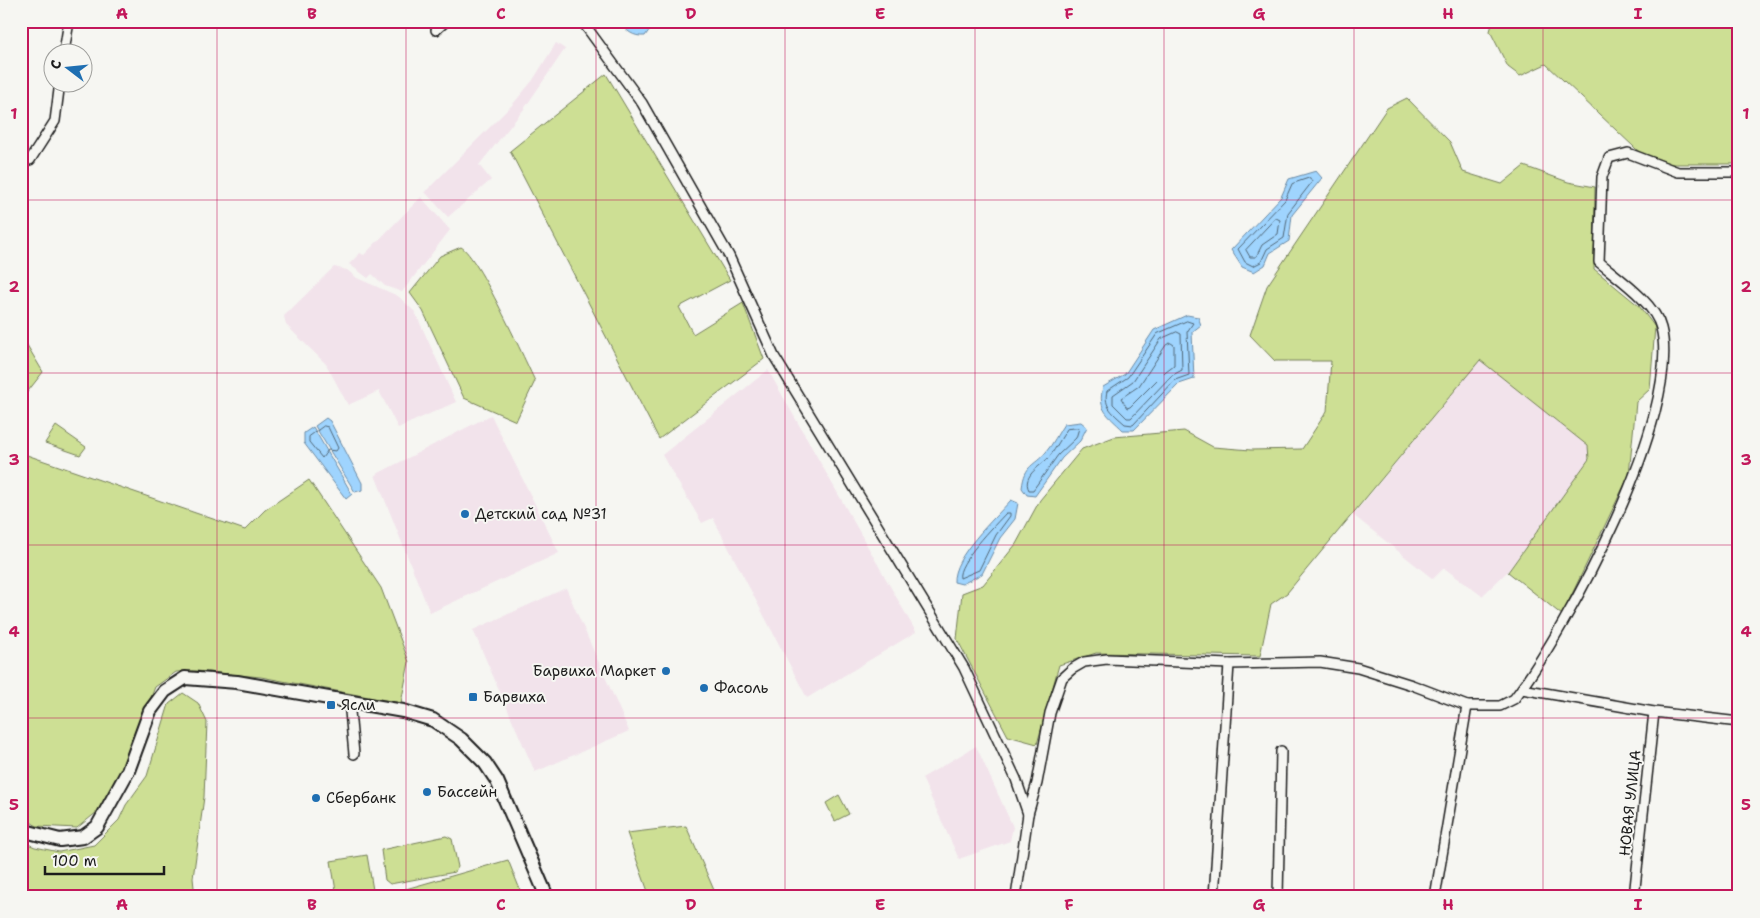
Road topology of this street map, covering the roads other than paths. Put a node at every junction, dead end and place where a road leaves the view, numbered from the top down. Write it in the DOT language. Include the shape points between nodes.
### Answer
graph roads {
  1 [pos="69,21"];
  2 [pos="446,21"];
  3 [pos="582,21"];
  4 [pos="436,30"];
  5 [pos="66,42"];
  6 [pos="59,92"];
  7 [pos="21,160"];
  8 [pos="1739,172"];
  9 [pos="1229,664"];
  10 [pos="1522,689"];
  11 [pos="349,701"];
  12 [pos="1467,706"];
  13 [pos="1654,712"];
  14 [pos="1739,722"];
  15 [pos="1281,751"];
  16 [pos="354,754"];
  17 [pos="1028,814"];
  18 [pos="21,830"];
  19 [pos="547,897"];
  20 [pos="1016,897"];
  21 [pos="1214,897"];
  22 [pos="1278,897"];
  23 [pos="1435,897"];
  24 [pos="1634,897"];
  1 -- 5 [label="street"];
  2 -- 4 [label="street"];
  3 -- 17 [label="street" via="642,103 729,256 774,356 964,668 1016,779"];
  6 -- 7 [label="street" via="55,122 30,160"];
  8 -- 10 [label="street" via="1678,172 1628,153 1610,158 1602,177 1599,262 1645,301 1661,325 1663,367 1648,434 1622,506 1578,598"];
  9 -- 12 [label="street" via="1338,664 1412,685"];
  9 -- 17 [label="street" via="1107,659 1084,662 1072,669 1062,678 1050,713"];
  9 -- 21 [label="street"];
  10 -- 12 [label="street" via="1514,699 1500,706"];
  10 -- 13 [label="street"];
  11 -- 16 [label="street"];
  11 -- 18 [label="main road" via="237,682 185,678 165,691 150,711 128,771 98,828 83,837 60,840"];
  11 -- 19 [label="main road" via="403,710 433,720 461,739 485,763 497,781"];
  12 -- 23 [label="street"];
  13 -- 14 [label="street"];
  13 -- 24 [label="street, НОВАЯ УЛИЦА"];
  15 -- 22 [label="street"];
  17 -- 20 [label="street"];
}
